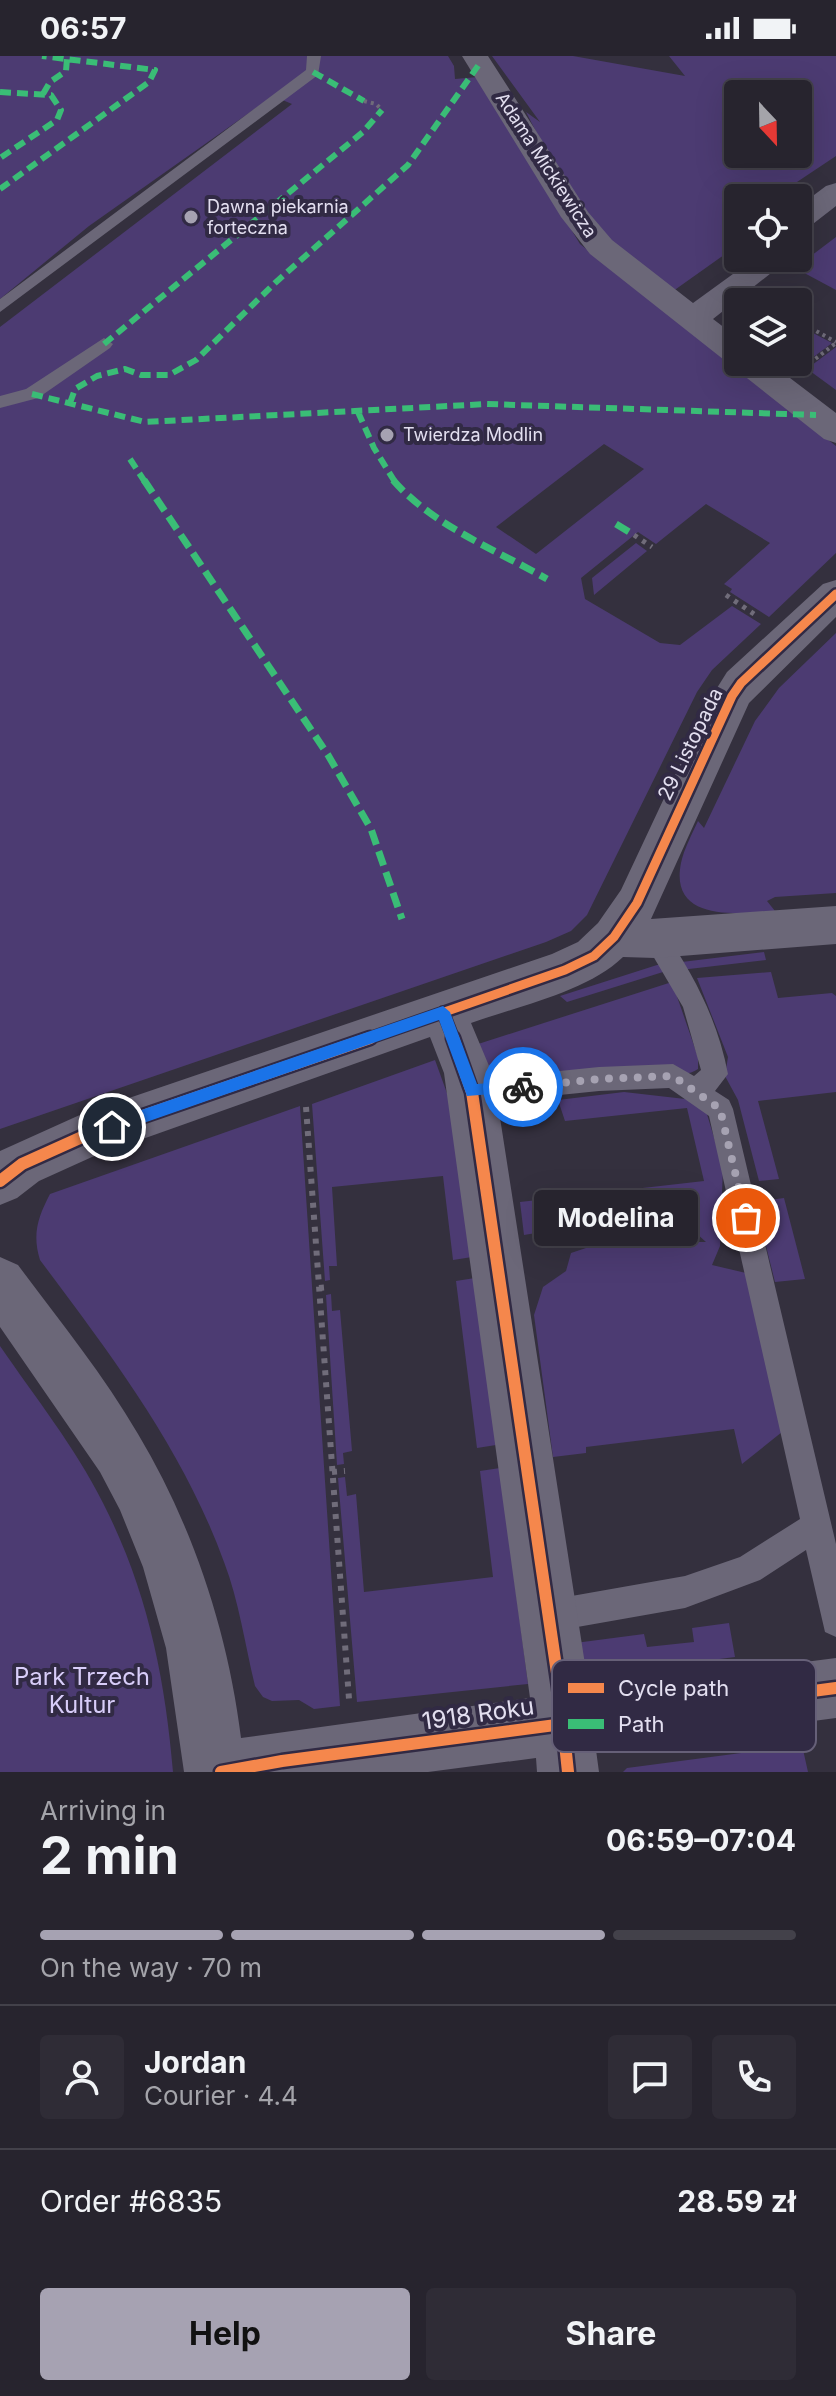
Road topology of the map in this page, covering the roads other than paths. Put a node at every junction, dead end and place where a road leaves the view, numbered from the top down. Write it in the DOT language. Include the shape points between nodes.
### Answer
graph roads {
  1 [pos="314,56"];
  2 [pos="475,56"];
  3 [pos="836,192"];
  4 [pos="812,210"];
  5 [pos="756,272"];
  6 [pos="0,307"];
  7 [pos="693,319"];
  8 [pos="104,344"];
  9 [pos="724,344"];
  10 [pos="766,376"];
  11 [pos="0,402"];
  12 [pos="836,431"];
  13 [pos="836,594"];
  14 [pos="836,925"];
  15 [pos="635,938"];
  16 [pos="443,1012"];
  17 [pos="472,1092"];
  18 [pos="695,1092"];
  19 [pos="0,1181"];
  20 [pos="0,1283"];
  21 [pos="817,1526"];
  22 [pos="549,1616"];
  23 [pos="836,1621"];
  24 [pos="555,1660"];
  25 [pos="836,1688"];
  26 [pos="816,1692"];
  27 [pos="552,1749"];
  28 [pos="218,1772"];
  1 -- 6 [label="lane" via="313,72"];
  2 -- 7 [label="street, Adama Mickiewicza" via="584,227 601,247"];
  3 -- 4 [label="street"];
  5 -- 7 [label="street"];
  7 -- 9 [label="street, Adama Mickiewicza"];
  8 -- 11 [label="lane" via="32,394"];
  10 -- 12 [label="street"];
  13 -- 15 [label="street, 29 Listopada" via="732,696 637,903"];
  14 -- 15 [label="street"];
  15 -- 16 [label="street, 29 Listopada" via="565,970"];
  15 -- 18 [label="lane" via="694,1002 715,1074"];
  16 -- 17 [label="street"];
  16 -- 19 [label="street, 29 Listopada" via="82,1137 22,1164"];
  17 -- 18 [label="lane" via="673,1076"];
  17 -- 22 [label="street"];
  18 -- 21 [label="lane" via="720,1109"];
  20 -- 28 [label="street" via="119,1453 159,1530 190,1624"];
  21 -- 22 [label="lane" via="749,1569 685,1592"];
  21 -- 23 [label="lane"];
  22 -- 24 [label="street"];
  25 -- 26 [label="street, 1918 Roku"];
  27 -- 28 [label="street, 1918 Roku" via="282,1761"];
}
